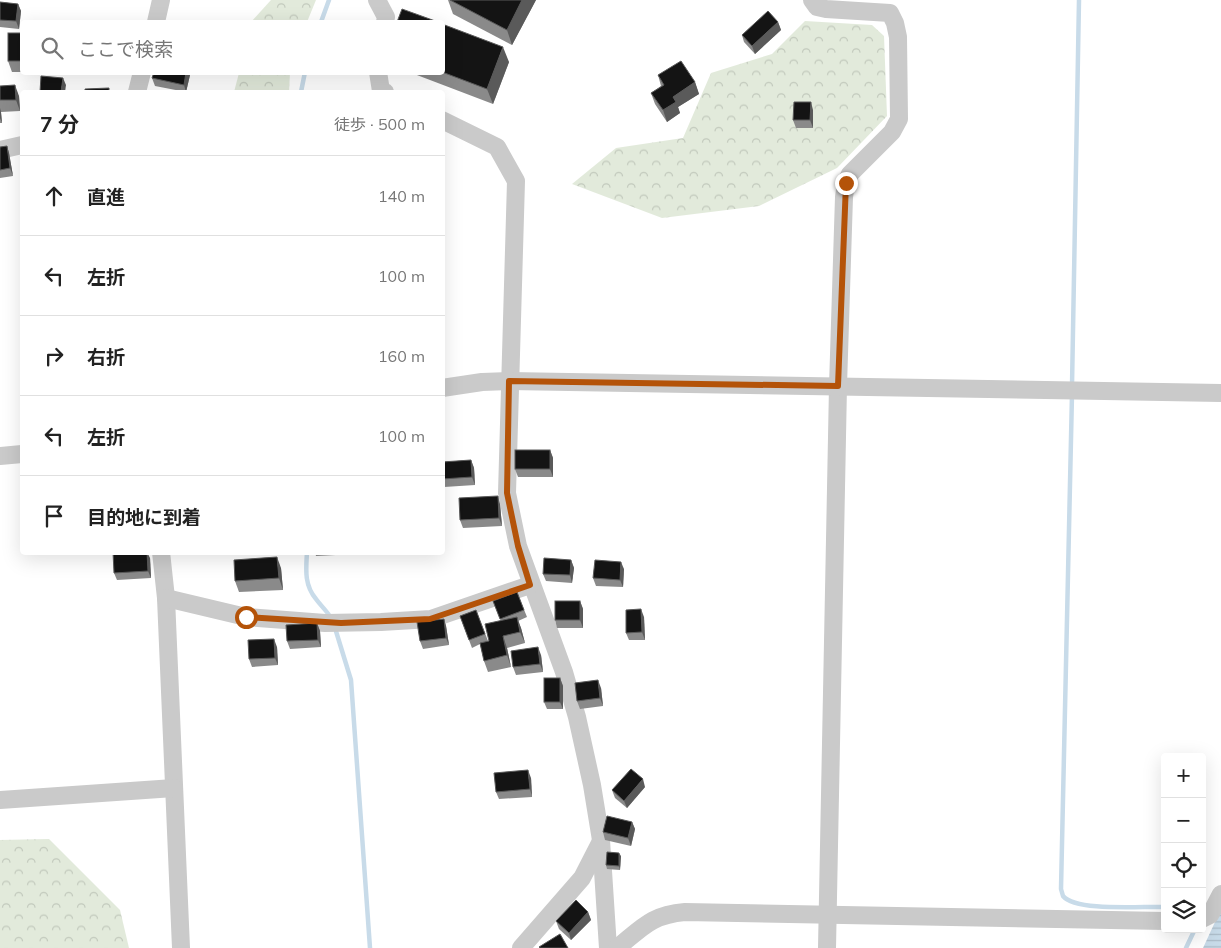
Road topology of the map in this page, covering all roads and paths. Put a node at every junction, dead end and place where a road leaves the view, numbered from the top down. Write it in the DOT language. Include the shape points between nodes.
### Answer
graph roads {
  1 [pos="162,0"];
  2 [pos="377,0"];
  3 [pos="812,0"];
  4 [pos="157,20"];
  5 [pos="385,20"];
  6 [pos="141,75"];
  7 [pos="378,75"];
  8 [pos="138,90"];
  9 [pos="381,90"];
  10 [pos="445,121"];
  11 [pos="20,145"];
  12 [pos="0,150"];
  13 [pos="509,381"];
  14 [pos="838,386"];
  15 [pos="445,388"];
  16 [pos="1221,392"];
  17 [pos="20,454"];
  18 [pos="0,456"];
  19 [pos="162,555"];
  20 [pos="530,585"];
  21 [pos="166,598"];
  22 [pos="174,788"];
  23 [pos="0,800"];
  24 [pos="601,840"];
  25 [pos="1221,894"];
  26 [pos="828,916"];
  27 [pos="1206,917"];
  28 [pos="1161,921"];
  29 [pos="181,948"];
  30 [pos="521,948"];
  31 [pos="608,948"];
  32 [pos="617,948"];
  33 [pos="827,948"];
  1 -- 4 [label="street"];
  2 -- 5 [label="street"];
  3 -- 14 [label="street" via="817,7 826,9 890,13 896,23 898,37 899,119 892,132 850,174 846,183"];
  6 -- 8 [label="street"];
  7 -- 9 [label="street"];
  10 -- 13 [label="street" via="497,147 516,181"];
  11 -- 12 [label="street"];
  13 -- 14 [label="street"];
  13 -- 15 [label="street"];
  13 -- 20 [label="street" via="507,493"];
  14 -- 16 [label="street"];
  14 -- 26 [label="street"];
  17 -- 18 [label="street"];
  19 -- 21 [label="street"];
  20 -- 21 [label="street" via="430,619 333,623 246,617"];
  20 -- 24 [label="street" via="564,672 577,717"];
  21 -- 22 [label="street"];
  22 -- 23 [label="street"];
  22 -- 29 [label="street"];
  24 -- 30 [label="street" via="582,878"];
  24 -- 31 [label="street"];
  25 -- 27 [label="street"];
  26 -- 28 [label="street"];
  26 -- 32 [label="street" via="665,914"];
  26 -- 33 [label="street"];
}
